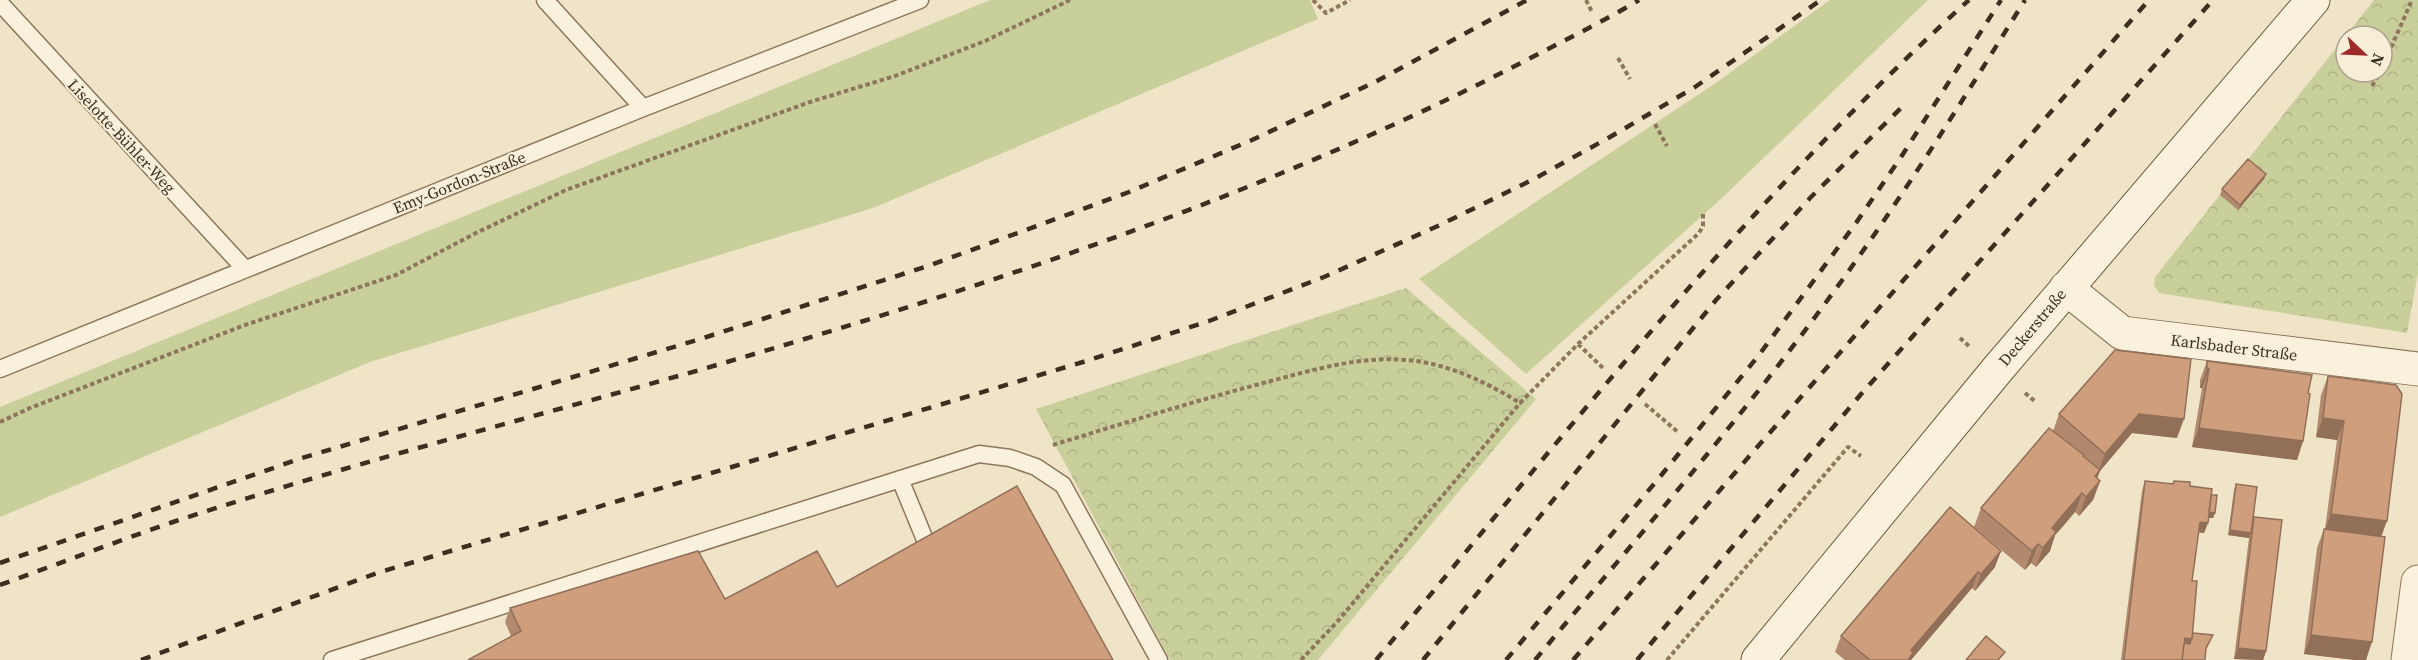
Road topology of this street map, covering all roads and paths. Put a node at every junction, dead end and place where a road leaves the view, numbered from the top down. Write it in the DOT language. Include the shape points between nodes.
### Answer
graph roads {
  1 [pos="545,0"];
  2 [pos="920,0"];
  3 [pos="1070,0"];
  4 [pos="1313,0"];
  5 [pos="1350,0"];
  6 [pos="1586,0"];
  7 [pos="2313,0"];
  8 [pos="2412,0"];
  9 [pos="0,3"];
  10 [pos="1592,12"];
  11 [pos="2394,41"];
  12 [pos="1618,58"];
  13 [pos="1630,79"];
  14 [pos="643,108"];
  15 [pos="1655,124"];
  16 [pos="1667,146"];
  17 [pos="1703,211"];
  18 [pos="245,269"];
  19 [pos="2066,288"];
  20 [pos="1578,344"];
  21 [pos="1602,368"];
  22 [pos="0,369"];
  23 [pos="2418,369"];
  24 [pos="1520,403"];
  25 [pos="1645,404"];
  26 [pos="0,422"];
  27 [pos="1679,433"];
  28 [pos="1862,456"];
  29 [pos="1010,458"];
  30 [pos="900,479"];
  31 [pos="928,547"];
  32 [pos="2418,582"];
  33 [pos="2413,641"];
  34 [pos="332,660"];
  35 [pos="1159,660"];
  36 [pos="1301,660"];
  37 [pos="1667,660"];
  38 [pos="1758,660"];
  1 -- 14 [label="lane"];
  2 -- 14 [label="lane, Emy-Gordon-Straße"];
  3 -- 26 [label="path" via="985,41 895,76 810,102 566,190 396,275 245,325"];
  4 -- 5 [label="path" via="1326,13"];
  6 -- 10 [label="path"];
  7 -- 19 [label="street, Deckerstraße"];
  8 -- 11 [label="path"];
  9 -- 18 [label="lane, Liselotte-Bühler-Weg"];
  12 -- 13 [label="path"];
  14 -- 18 [label="lane, Emy-Gordon-Straße"];
  15 -- 16 [label="path"];
  17 -- 20 [label="path" via="1699,233"];
  18 -- 22 [label="lane, Emy-Gordon-Straße"];
  19 -- 23 [label="street, Karlsbader Straße" via="2122,333"];
  19 -- 38 [label="street, Deckerstraße"];
  20 -- 21 [label="path"];
  20 -- 24 [label="path"];
  24 -- 29 [label="path" via="1491,385 1454,370 1408,360 1371,359 1200,399"];
  24 -- 36 [label="path"];
  25 -- 27 [label="path"];
  28 -- 37 [label="path" via="1848,447"];
  29 -- 30 [label="lane" via="980,454"];
  29 -- 35 [label="lane" via="1036,467 1063,486"];
  30 -- 31 [label="lane"];
  30 -- 34 [label="lane"];
  32 -- 33 [label="street"];
}
